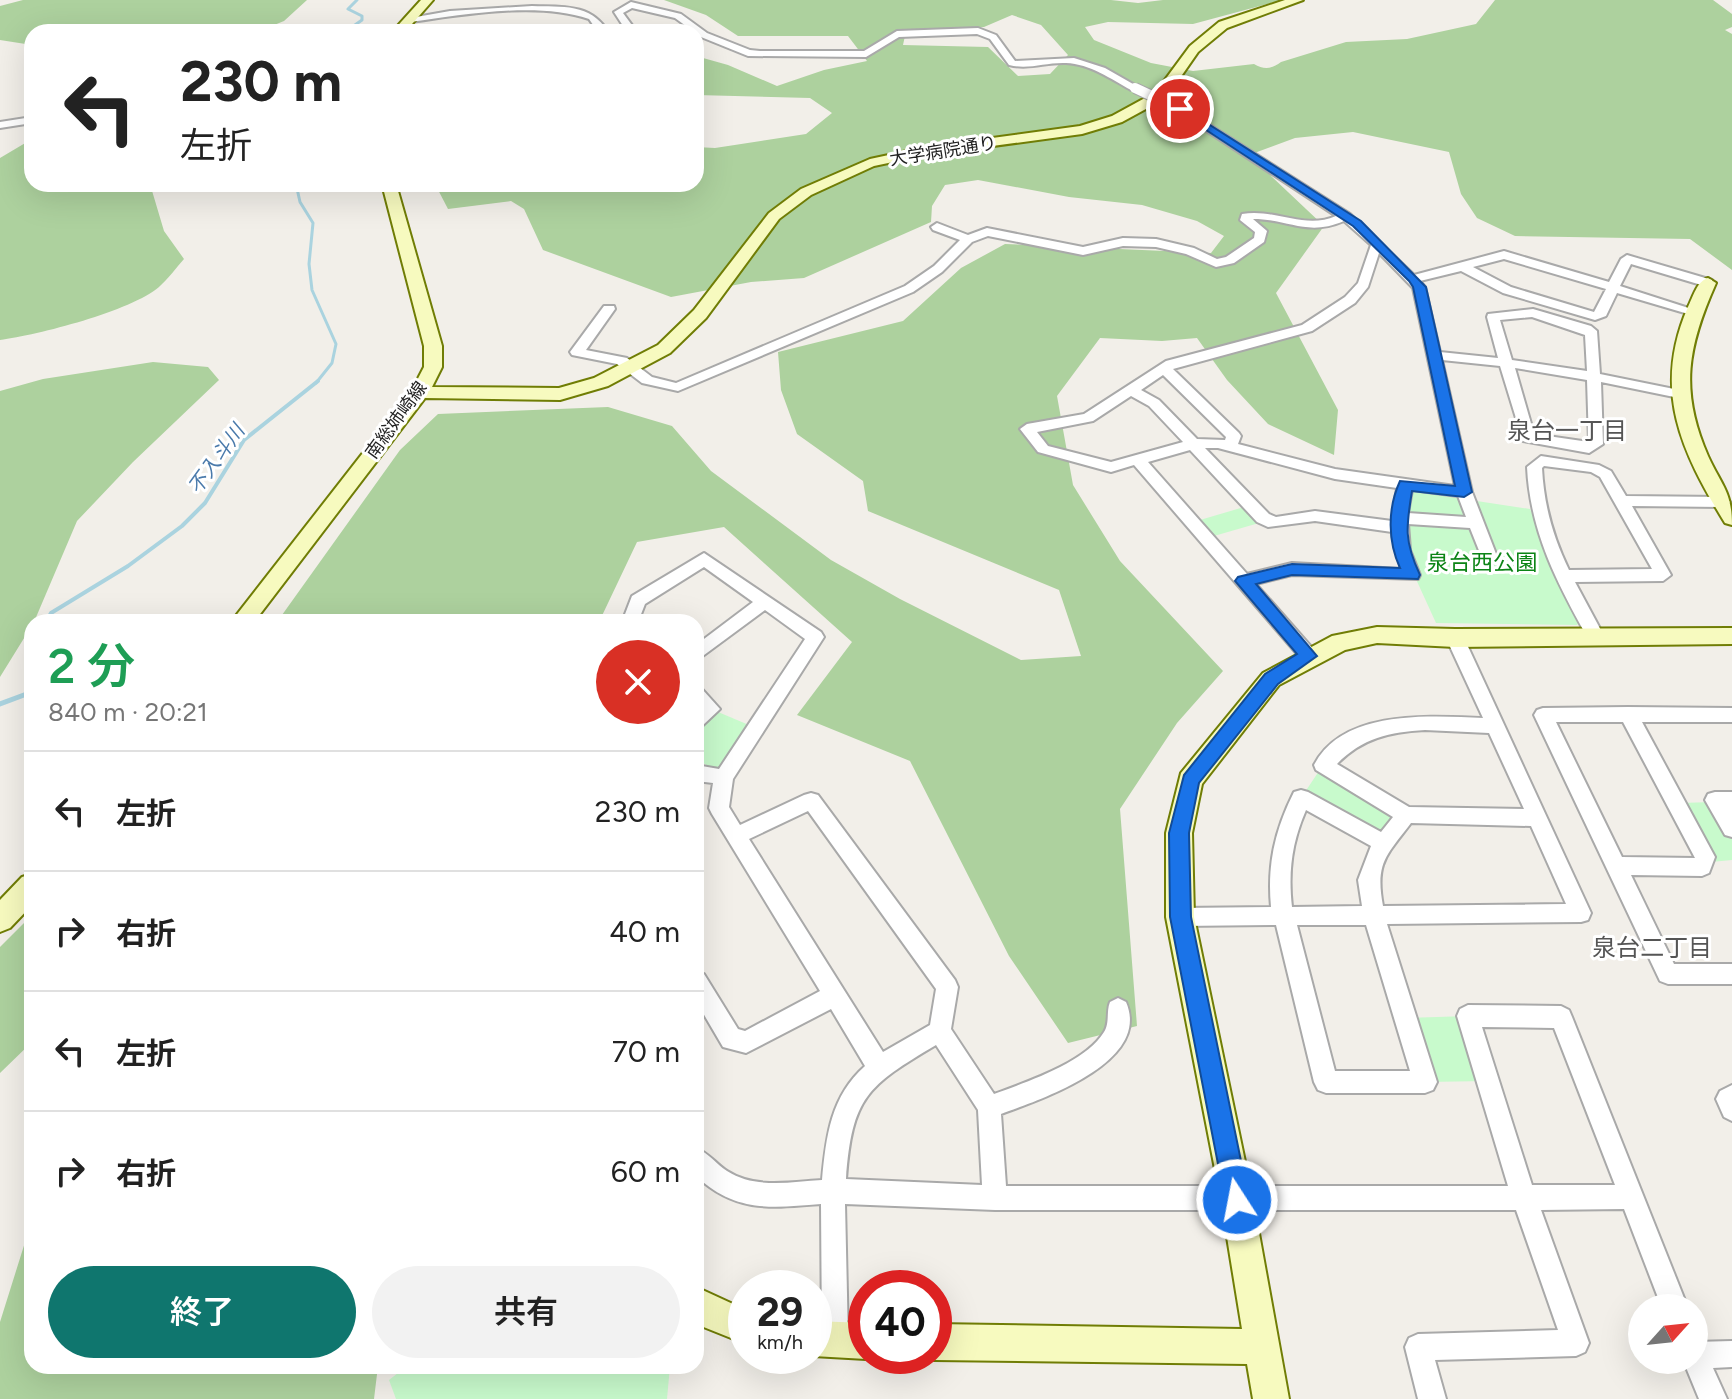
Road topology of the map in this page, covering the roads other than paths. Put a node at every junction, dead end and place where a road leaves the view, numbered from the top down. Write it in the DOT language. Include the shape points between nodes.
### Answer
graph roads {
  1 [pos="427,0"];
  2 [pos="1297,0"];
  3 [pos="410,19"];
  4 [pos="405,24"];
  5 [pos="598,24"];
  6 [pos="626,24"];
  7 [pos="692,24"];
  8 [pos="704,35"];
  9 [pos="24,121"];
  10 [pos="0,125"];
  11 [pos="391,192"];
  12 [pos="1346,216"];
  13 [pos="937,227"];
  14 [pos="968,239"];
  15 [pos="1378,244"];
  16 [pos="1464,267"];
  17 [pos="1413,279"];
  18 [pos="1708,283"];
  19 [pos="1613,287"];
  20 [pos="609,309"];
  21 [pos="1695,312"];
  22 [pos="1435,355"];
  23 [pos="1505,362"];
  24 [pos="1164,368"];
  25 [pos="627,370"];
  26 [pos="1593,376"];
  27 [pos="1131,390"];
  28 [pos="420,392"];
  29 [pos="1679,394"];
  30 [pos="1194,444"];
  31 [pos="1231,444"];
  32 [pos="1137,459"];
  33 [pos="1405,485"];
  34 [pos="1464,492"];
  35 [pos="1620,501"];
  36 [pos="1727,510"];
  37 [pos="1399,522"];
  38 [pos="1476,523"];
  39 [pos="1490,559"];
  40 [pos="1565,576"];
  41 [pos="1244,581"];
  42 [pos="763,603"];
  43 [pos="248,614"];
  44 [pos="633,614"];
  45 [pos="1595,636"];
  46 [pos="1732,636"];
  47 [pos="1455,638"];
  48 [pos="704,648"];
  49 [pos="1309,656"];
  50 [pos="1628,714"];
  51 [pos="1732,715"];
  52 [pos="1496,726"];
  53 [pos="704,774"];
  54 [pos="724,777"];
  55 [pos="1732,800"];
  56 [pos="1406,815"];
  57 [pos="1537,818"];
  58 [pos="1732,829"];
  59 [pos="735,836"];
  60 [pos="1384,843"];
  61 [pos="1615,866"];
  62 [pos="24,894"];
  63 [pos="1374,915"];
  64 [pos="1283,916"];
  65 [pos="1180,917"];
  66 [pos="0,919"];
  67 [pos="1732,974"];
  68 [pos="704,994"];
  69 [pos="835,995"];
  70 [pos="1118,1009"];
  71 [pos="940,1031"];
  72 [pos="879,1067"];
  73 [pos="1732,1097"];
  74 [pos="989,1107"];
  75 [pos="1732,1109"];
  76 [pos="704,1169"];
  77 [pos="834,1191"];
  78 [pos="1630,1197"];
  79 [pos="995,1198"];
  80 [pos="1524,1198"];
  81 [pos="1237,1200"];
  82 [pos="1669,1294"];
  83 [pos="704,1309"];
  84 [pos="728,1320"];
  85 [pos="838,1340"];
  86 [pos="952,1342"];
  87 [pos="1260,1347"];
  88 [pos="1732,1354"];
  89 [pos="1708,1355"];
  90 [pos="1702,1374"];
  91 [pos="1271,1399"];
  92 [pos="1432,1399"];
  93 [pos="1713,1399"];
  1 -- 3 [label="street"];
  2 -- 25 [label="street, 大学病院通り" via="1223,25 1194,49 1161,95 1117,119 1082,130 870,163 806,192 774,216 700,314 664,349"];
  3 -- 4 [label="street"];
  3 -- 5 [label="street" via="486,8 570,7"];
  6 -- 7 [label="street, bridge" via="618,12 631,5"];
  8 -- 12 [label="street, bridge" via="748,53 866,54 897,34 978,31 993,37 1012,63 1062,60 1094,65 1180,109"];
  9 -- 10 [label="street"];
  11 -- 28 [label="street, 南総姉崎線" via="433,346 433,367"];
  12 -- 14 [label="street" via="1314,228 1246,216 1261,231 1260,239 1223,263 1141,241 1083,251 987,232"];
  12 -- 15 [label="street"];
  13 -- 14 [label="street"];
  14 -- 25 [label="street" via="909,289 686,385 670,388"];
  15 -- 17 [label="street"];
  15 -- 24 [label="street" via="1364,284 1350,300 1307,328"];
  16 -- 17 [label="street"];
  16 -- 19 [label="street" via="1504,255"];
  16 -- 19 [label="street" via="1507,290 1595,316"];
  17 -- 22 [label="street"];
  18 -- 19 [label="street" via="1627,259"];
  18 -- 21 [label="street"];
  19 -- 21 [label="street"];
  20 -- 25 [label="street" via="577,352 622,361"];
  21 -- 29 [label="street" via="1682,354"];
  22 -- 23 [label="street"];
  22 -- 34 [label="street"];
  23 -- 26 [label="street"];
  23 -- 26 [label="street" via="1493,317 1533,313 1592,334"];
  23 -- 26 [label="street" via="1528,438 1537,441 1589,448 1596,444"];
  24 -- 27 [label="street"];
  24 -- 31 [label="street" via="1234,436"];
  25 -- 28 [label="street, 大学病院通り" via="560,394"];
  26 -- 29 [label="street"];
  27 -- 30 [label="street" via="1154,403"];
  27 -- 32 [label="street" via="1088,418 1027,429 1043,449 1111,467"];
  28 -- 43 [label="street, 南総姉崎線"];
  29 -- 36 [label="street" via="1701,463"];
  30 -- 31 [label="street"];
  30 -- 32 [label="street"];
  30 -- 37 [label="street" via="1263,518 1274,523 1315,516"];
  31 -- 33 [label="street" via="1315,470"];
  32 -- 41 [label="street"];
  33 -- 34 [label="street"];
  33 -- 37 [label="street"];
  34 -- 38 [label="street"];
  35 -- 36 [label="street"];
  35 -- 40 [label="street" via="1663,575"];
  35 -- 40 [label="street" via="1606,474 1594,468 1541,461 1534,467 1536,503"];
  37 -- 38 [label="street"];
  37 -- 41 [label="street" via="1399,548 1412,575 1292,569"];
  38 -- 39 [label="street"];
  40 -- 45 [label="street"];
  41 -- 49 [label="street"];
  42 -- 44 [label="street" via="704,559 638,600"];
  42 -- 48 [label="street"];
  42 -- 54 [label="street" via="815,637"];
  45 -- 46 [label="street"];
  45 -- 47 [label="street"];
  47 -- 49 [label="street" via="1377,635 1340,642"];
  47 -- 52 [label="street"];
  49 -- 65 [label="street" via="1271,679 1190,780 1179,833"];
  50 -- 51 [label="street"];
  50 -- 61 [label="street" via="1543,715"];
  50 -- 61 [label="street" via="1705,857 1702,867"];
  52 -- 56 [label="street" via="1384,726 1351,738 1323,765"];
  52 -- 57 [label="street"];
  53 -- 54 [label="street"];
  54 -- 59 [label="street" via="719,808"];
  55 -- 58 [label="street" via="1715,800"];
  56 -- 57 [label="street"];
  56 -- 60 [label="street"];
  57 -- 63 [label="street" via="1581,913"];
  59 -- 69 [label="street"];
  59 -- 71 [label="street" via="811,801 947,987"];
  60 -- 63 [label="street" via="1368,880"];
  60 -- 64 [label="street" via="1301,798 1285,835 1279,870"];
  61 -- 67 [label="street" via="1668,974"];
  62 -- 66 [label="street"];
  63 -- 64 [label="street"];
  63 -- 64 [label="street" via="1425,1082 1326,1082"];
  64 -- 65 [label="street"];
  65 -- 81 [label="street"];
  68 -- 69 [label="street" via="731,1039 746,1042"];
  69 -- 72 [label="street"];
  70 -- 74 [label="street" via="1113,1039 1080,1066 1050,1084"];
  71 -- 72 [label="street"];
  71 -- 74 [label="street"];
  72 -- 77 [label="street" via="847,1104 837,1139"];
  73 -- 75 [label="street"];
  74 -- 79 [label="street"];
  76 -- 77 [label="street" via="727,1184 763,1196"];
  77 -- 79 [label="street"];
  77 -- 85 [label="street"];
  78 -- 80 [label="street"];
  78 -- 80 [label="street" via="1561,1017 1468,1016"];
  78 -- 82 [label="street"];
  79 -- 81 [label="street"];
  80 -- 81 [label="street"];
  80 -- 92 [label="street" via="1576,1343 1418,1347"];
  81 -- 87 [label="street"];
  83 -- 84 [label="street"];
  86 -- 87 [label="street"];
  87 -- 91 [label="street"];
  88 -- 89 [label="street"];
  90 -- 93 [label="street"];
}
